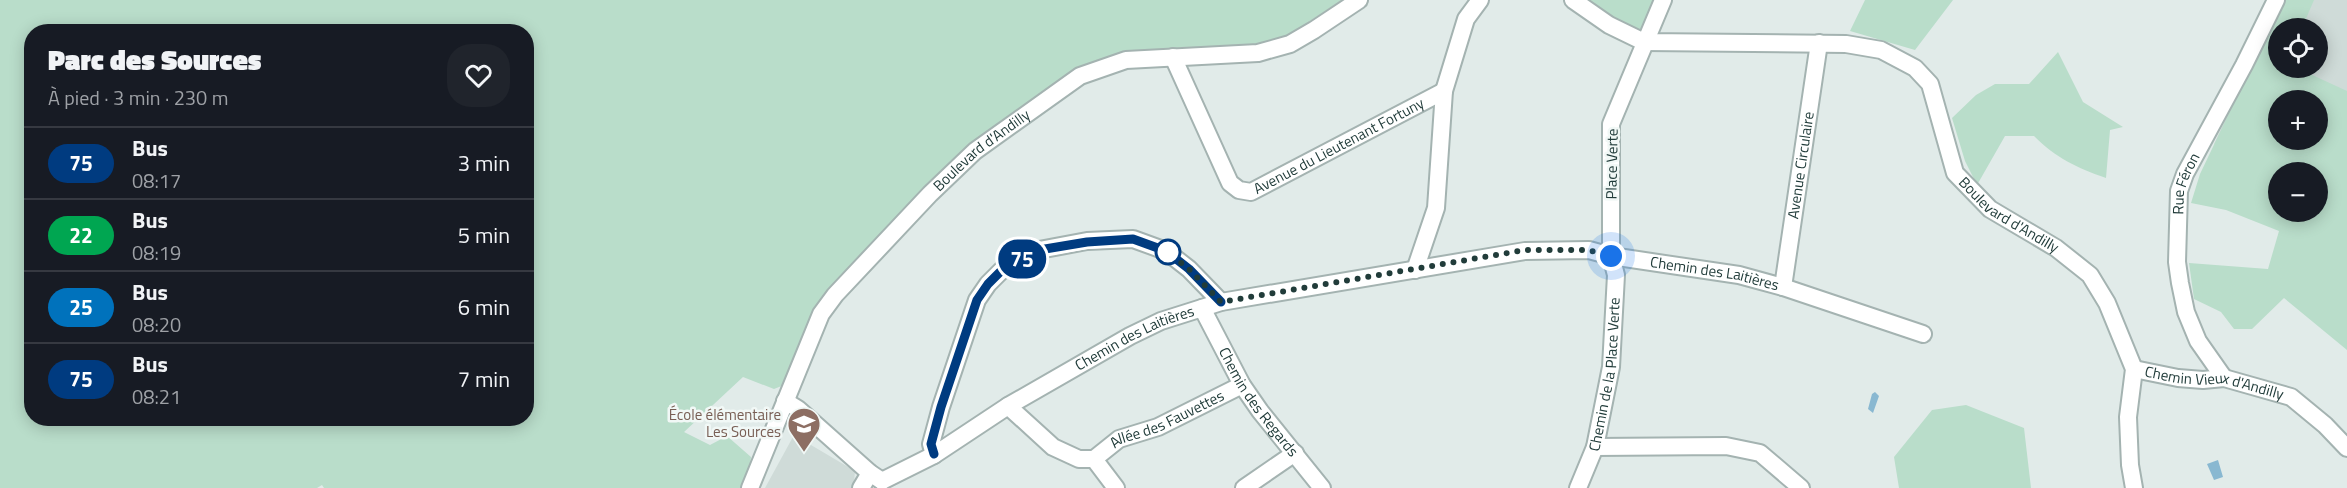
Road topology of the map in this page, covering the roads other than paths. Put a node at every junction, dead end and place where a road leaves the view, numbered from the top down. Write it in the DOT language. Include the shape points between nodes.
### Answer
graph roads {
  1 [pos="1359,0"];
  2 [pos="1479,0"];
  3 [pos="1574,0"];
  4 [pos="1663,0"];
  5 [pos="2276,0"];
  6 [pos="1644,42"];
  7 [pos="1819,43"];
  8 [pos="1173,57"];
  9 [pos="1444,91"];
  10 [pos="1611,256"];
  11 [pos="1415,270"];
  12 [pos="1783,287"];
  13 [pos="1221,302"];
  14 [pos="1202,308"];
  15 [pos="1923,334"];
  16 [pos="2134,369"];
  17 [pos="2224,378"];
  18 [pos="1242,385"];
  19 [pos="785,401"];
  20 [pos="1008,406"];
  21 [pos="1595,447"];
  22 [pos="2347,448"];
  23 [pos="1295,453"];
  24 [pos="934,454"];
  25 [pos="1094,459"];
  26 [pos="878,481"];
  27 [pos="750,488"];
  28 [pos="861,488"];
  29 [pos="1116,488"];
  30 [pos="1244,488"];
  31 [pos="1322,488"];
  32 [pos="1578,488"];
  33 [pos="1801,488"];
  34 [pos="2134,488"];
  1 -- 8 [label="street, Boulevard d'Andilly" via="1290,44 1258,53"];
  2 -- 9 [label="street" via="1466,19"];
  3 -- 6 [label="street, Boulevard d'Andilly" via="1609,25"];
  4 -- 6 [label="street, Place Verte"];
  5 -- 17 [label="street, Rue Féron" via="2179,192 2177,262 2186,312 2198,340"];
  6 -- 7 [label="street, Boulevard d'Andilly"];
  6 -- 10 [label="street, Place Verte" via="1611,124"];
  7 -- 12 [label="street, Avenue Circulaire"];
  7 -- 16 [label="street, Boulevard d'Andilly" via="1881,50 1915,68 1930,84 1955,173 1990,209 2056,248 2090,275 2107,303"];
  8 -- 9 [label="street, Avenue du Lieutenant Fortuny" via="1226,177 1239,190 1251,192"];
  8 -- 19 [label="street, Boulevard d'Andilly" via="1126,60 1080,76 975,151 835,295 821,314"];
  9 -- 11 [label="street" via="1436,208"];
  10 -- 11 [label="street, Chemin des Laitières" via="1588,250 1525,250"];
  10 -- 12 [label="street, Chemin des Laitières" via="1739,275"];
  10 -- 21 [label="street, Chemin de la Place Verte" via="1616,275 1611,367"];
  11 -- 13 [label="street, Chemin des Laitières"];
  12 -- 15 [label="street, Chemin des Laitières"];
  13 -- 14 [label="street, Chemin des Laitières"];
  13 -- 24 [label="street" via="1166,251 1133,239 1039,250 1018,261 1003,269 977,300 938,416 931,444"];
  14 -- 18 [label="street, Chemin des Regards"];
  14 -- 20 [label="street, Chemin des Laitières" via="1130,336"];
  16 -- 17 [label="street, Chemin Vieux d'Andilly" via="2178,378"];
  16 -- 34 [label="street, Boulevard d'Andilly" via="2128,417"];
  17 -- 22 [label="street, Chemin Vieux d'Andilly" via="2291,397"];
  18 -- 23 [label="street, Chemin des Regards"];
  18 -- 25 [label="street, Allée des Fauvettes" via="1158,428 1119,439"];
  19 -- 26 [label="street"];
  19 -- 27 [label="street, Boulevard d'Andilly"];
  20 -- 24 [label="street, Chemin des Laitières"];
  20 -- 25 [label="street" via="1053,447 1079,459"];
  21 -- 32 [label="street, Chemin de la Place Verte"];
  21 -- 33 [label="street" via="1726,446 1760,453"];
  23 -- 30 [label="street"];
  23 -- 31 [label="street, Chemin des Regards"];
  24 -- 26 [label="street, Chemin des Laitières"];
  25 -- 29 [label="street"];
  26 -- 28 [label="street"];
}
